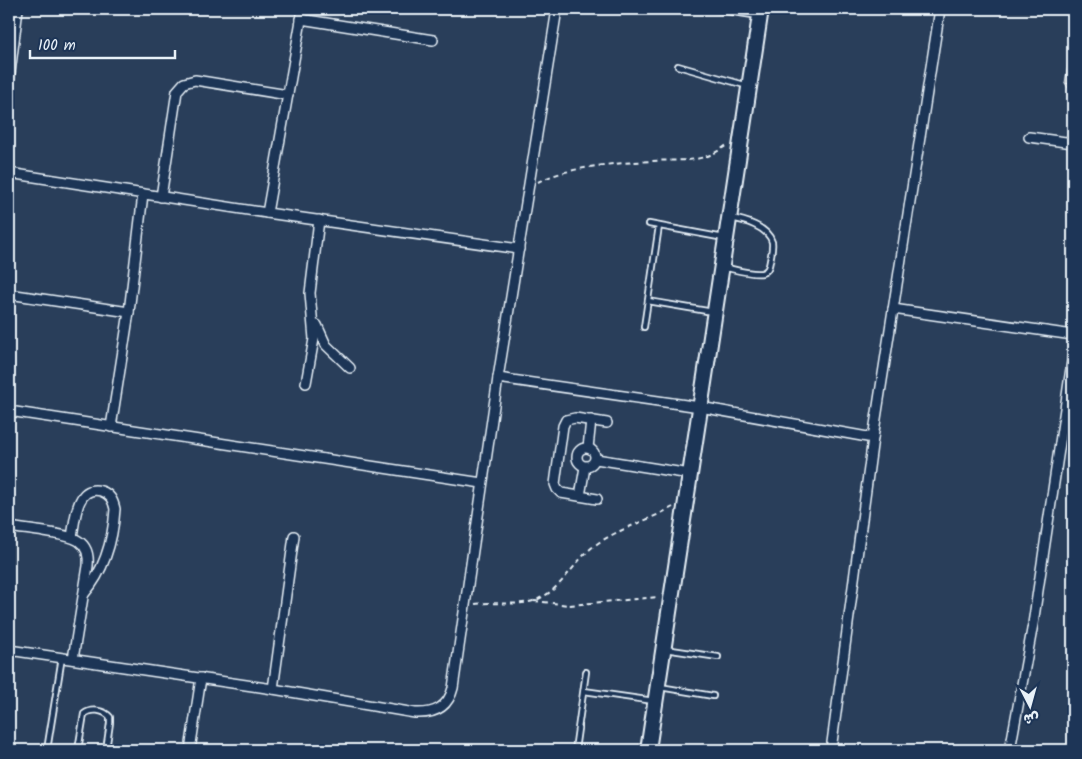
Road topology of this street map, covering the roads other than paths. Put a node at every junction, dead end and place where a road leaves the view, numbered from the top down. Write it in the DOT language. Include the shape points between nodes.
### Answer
graph roads {
  1 [pos="18,9"];
  2 [pos="303,9"];
  3 [pos="557,9"];
  4 [pos="714,9"];
  5 [pos="940,9"];
  6 [pos="761,12"];
  7 [pos="301,20"];
  8 [pos="433,40"];
  9 [pos="678,66"];
  10 [pos="9,81"];
  11 [pos="749,86"];
  12 [pos="288,96"];
  13 [pos="1029,137"];
  14 [pos="1073,143"];
  15 [pos="9,173"];
  16 [pos="144,194"];
  17 [pos="161,197"];
  18 [pos="267,213"];
  19 [pos="729,218"];
  20 [pos="318,220"];
  21 [pos="649,224"];
  22 [pos="659,226"];
  23 [pos="726,238"];
  24 [pos="518,249"];
  25 [pos="722,267"];
  26 [pos="9,294"];
  27 [pos="648,301"];
  28 [pos="893,309"];
  29 [pos="129,312"];
  30 [pos="715,312"];
  31 [pos="312,313"];
  32 [pos="644,327"];
  33 [pos="1073,335"];
  34 [pos="1073,355"];
  35 [pos="350,368"];
  36 [pos="498,378"];
  37 [pos="306,383"];
  38 [pos="700,407"];
  39 [pos="9,411"];
  40 [pos="591,420"];
  41 [pos="607,422"];
  42 [pos="111,427"];
  43 [pos="873,438"];
  44 [pos="588,448"];
  45 [pos="559,454"];
  46 [pos="577,456"];
  47 [pos="596,459"];
  48 [pos="585,467"];
  49 [pos="690,474"];
  50 [pos="482,483"];
  51 [pos="580,496"];
  52 [pos="596,499"];
  53 [pos="9,527"];
  54 [pos="294,536"];
  55 [pos="72,537"];
  56 [pos="84,594"];
  57 [pos="664,648"];
  58 [pos="9,650"];
  59 [pos="62,657"];
  60 [pos="718,657"];
  61 [pos="73,659"];
  62 [pos="586,672"];
  63 [pos="201,678"];
  64 [pos="658,687"];
  65 [pos="273,689"];
  66 [pos="584,691"];
  67 [pos="713,696"];
  68 [pos="655,701"];
  69 [pos="47,750"];
  70 [pos="78,750"];
  71 [pos="106,750"];
  72 [pos="190,750"];
  73 [pos="576,750"];
  74 [pos="648,750"];
  75 [pos="831,750"];
  76 [pos="1010,750"];
  1 -- 10 [label="street"];
  2 -- 7 [label="street"];
  3 -- 24 [label="street"];
  4 -- 6 [label="lane"];
  5 -- 28 [label="street"];
  6 -- 11 [label="street"];
  7 -- 8 [label="street"];
  7 -- 12 [label="street"];
  9 -- 11 [label="lane"];
  11 -- 19 [label="street"];
  12 -- 17 [label="street" via="195,80 184,82 177,91"];
  12 -- 18 [label="street"];
  13 -- 14 [label="street"];
  15 -- 16 [label="street"];
  16 -- 17 [label="street"];
  16 -- 29 [label="street"];
  17 -- 18 [label="street"];
  18 -- 20 [label="street"];
  19 -- 23 [label="street"];
  19 -- 25 [label="lane" via="765,231 771,239 772,249 769,268 764,272"];
  20 -- 24 [label="street"];
  20 -- 31 [label="street" via="310,293"];
  21 -- 22 [label="lane"];
  22 -- 23 [label="lane"];
  22 -- 27 [label="lane"];
  23 -- 25 [label="street"];
  24 -- 36 [label="street"];
  25 -- 30 [label="street"];
  26 -- 29 [label="street"];
  27 -- 30 [label="lane"];
  27 -- 32 [label="lane"];
  28 -- 33 [label="street"];
  28 -- 43 [label="street"];
  29 -- 42 [label="street"];
  30 -- 38 [label="street"];
  31 -- 35 [label="street" via="324,341"];
  31 -- 37 [label="street" via="314,339"];
  34 -- 76 [label="street" via="1033,624"];
  36 -- 38 [label="street"];
  36 -- 50 [label="street"];
  38 -- 43 [label="street"];
  38 -- 49 [label="street"];
  39 -- 42 [label="street"];
  40 -- 41 [label="street"];
  40 -- 44 [label="street"];
  40 -- 45 [label="street" via="566,420"];
  42 -- 50 [label="street"];
  43 -- 75 [label="street"];
  44 -- 46 [label="street" via="579,451"];
  44 -- 47 [label="street"];
  45 -- 46 [label="street"];
  45 -- 51 [label="street" via="556,489"];
  46 -- 48 [label="street" via="578,462"];
  47 -- 48 [label="street" via="591,466"];
  47 -- 49 [label="street"];
  48 -- 51 [label="street"];
  49 -- 57 [label="street"];
  50 -- 65 [label="street" via="451,696 440,709 432,713 415,713"];
  51 -- 52 [label="street"];
  53 -- 55 [label="street"];
  54 -- 65 [label="street"];
  55 -- 56 [label="street" via="84,545 89,559"];
  55 -- 56 [label="street" via="78,505 85,494 98,490 110,496 115,508 108,549 99,573"];
  56 -- 61 [label="street"];
  57 -- 60 [label="lane"];
  57 -- 64 [label="street"];
  58 -- 59 [label="street"];
  59 -- 61 [label="street"];
  59 -- 69 [label="lane"];
  61 -- 63 [label="street"];
  62 -- 66 [label="lane"];
  63 -- 65 [label="street"];
  63 -- 72 [label="street"];
  64 -- 67 [label="lane"];
  64 -- 68 [label="street"];
  66 -- 68 [label="lane"];
  66 -- 73 [label="lane"];
  68 -- 74 [label="street"];
  70 -- 71 [label="lane" via="84,714 93,710 106,712 110,717"];
}
